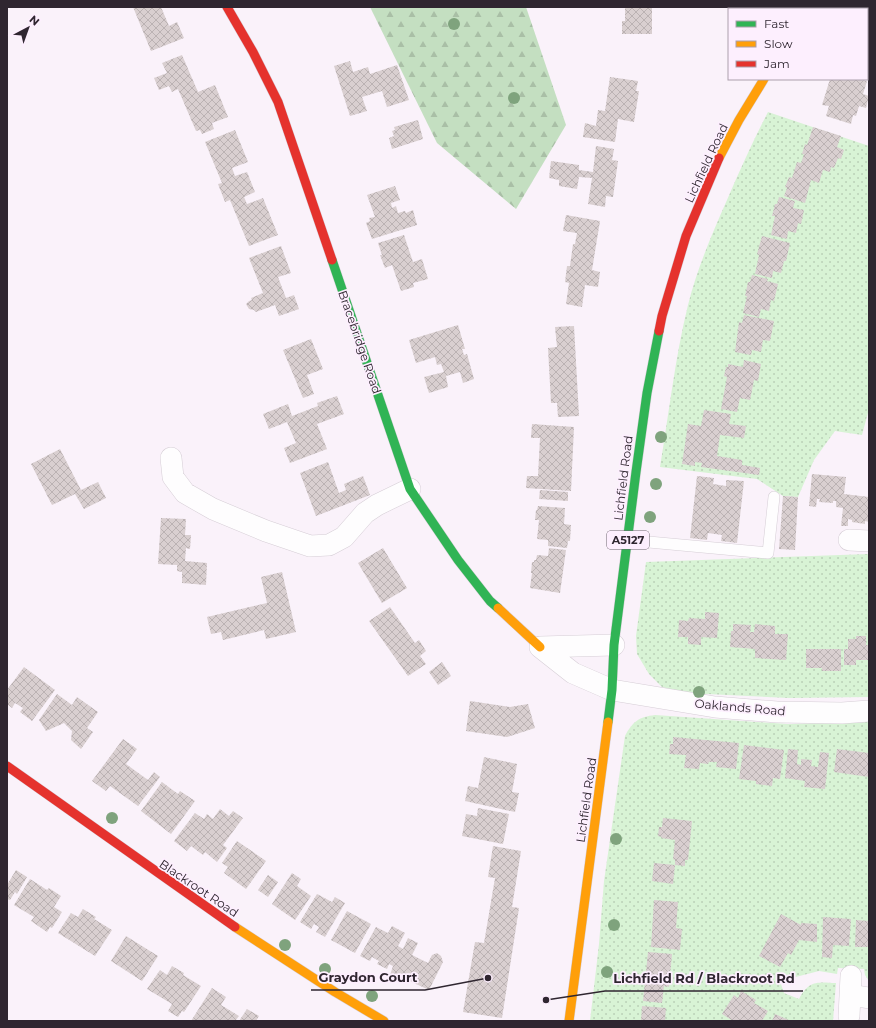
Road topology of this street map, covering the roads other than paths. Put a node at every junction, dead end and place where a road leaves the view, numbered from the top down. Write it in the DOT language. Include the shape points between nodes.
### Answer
graph roads {
  1 [pos="227,7"];
  2 [pos="763,80"];
  3 [pos="171,458"];
  4 [pos="410,488"];
  5 [pos="774,497"];
  6 [pos="627,540"];
  7 [pos="848,540"];
  8 [pos="869,541"];
  9 [pos="614,645"];
  10 [pos="540,647"];
  11 [pos="612,690"];
  12 [pos="869,711"];
  13 [pos="7,766"];
  14 [pos="857,990"];
  15 [pos="849,1016"];
  16 [pos="384,1021"];
  17 [pos="569,1021"];
  1 -- 4 [label="street, Bracebridge Road" via="278,102"];
  2 -- 6 [label="street, Lichfield Road / A5127" via="717,162 686,236 662,316 647,393"];
  3 -- 4 [label="street" via="173,477 185,493 213,510 310,546 329,545 344,537 365,513"];
  4 -- 10 [label="street, Bracebridge Road" via="458,560 490,601"];
  5 -- 6 [label="lane" via="768,553"];
  6 -- 9 [label="street, Lichfield Road / A5127"];
  7 -- 8 [label="street"];
  9 -- 10 [label="street"];
  9 -- 11 [label="street, Lichfield Road / A5127"];
  10 -- 11 [label="street, Bracebridge Road" via="573,673"];
  11 -- 12 [label="street, Oaklands Road" via="715,707 784,712"];
  11 -- 17 [label="street, Lichfield Road / A5127"];
  13 -- 16 [label="street, Blackroot Road" via="192,898 341,996"];
  14 -- 15 [label="street"];
}
